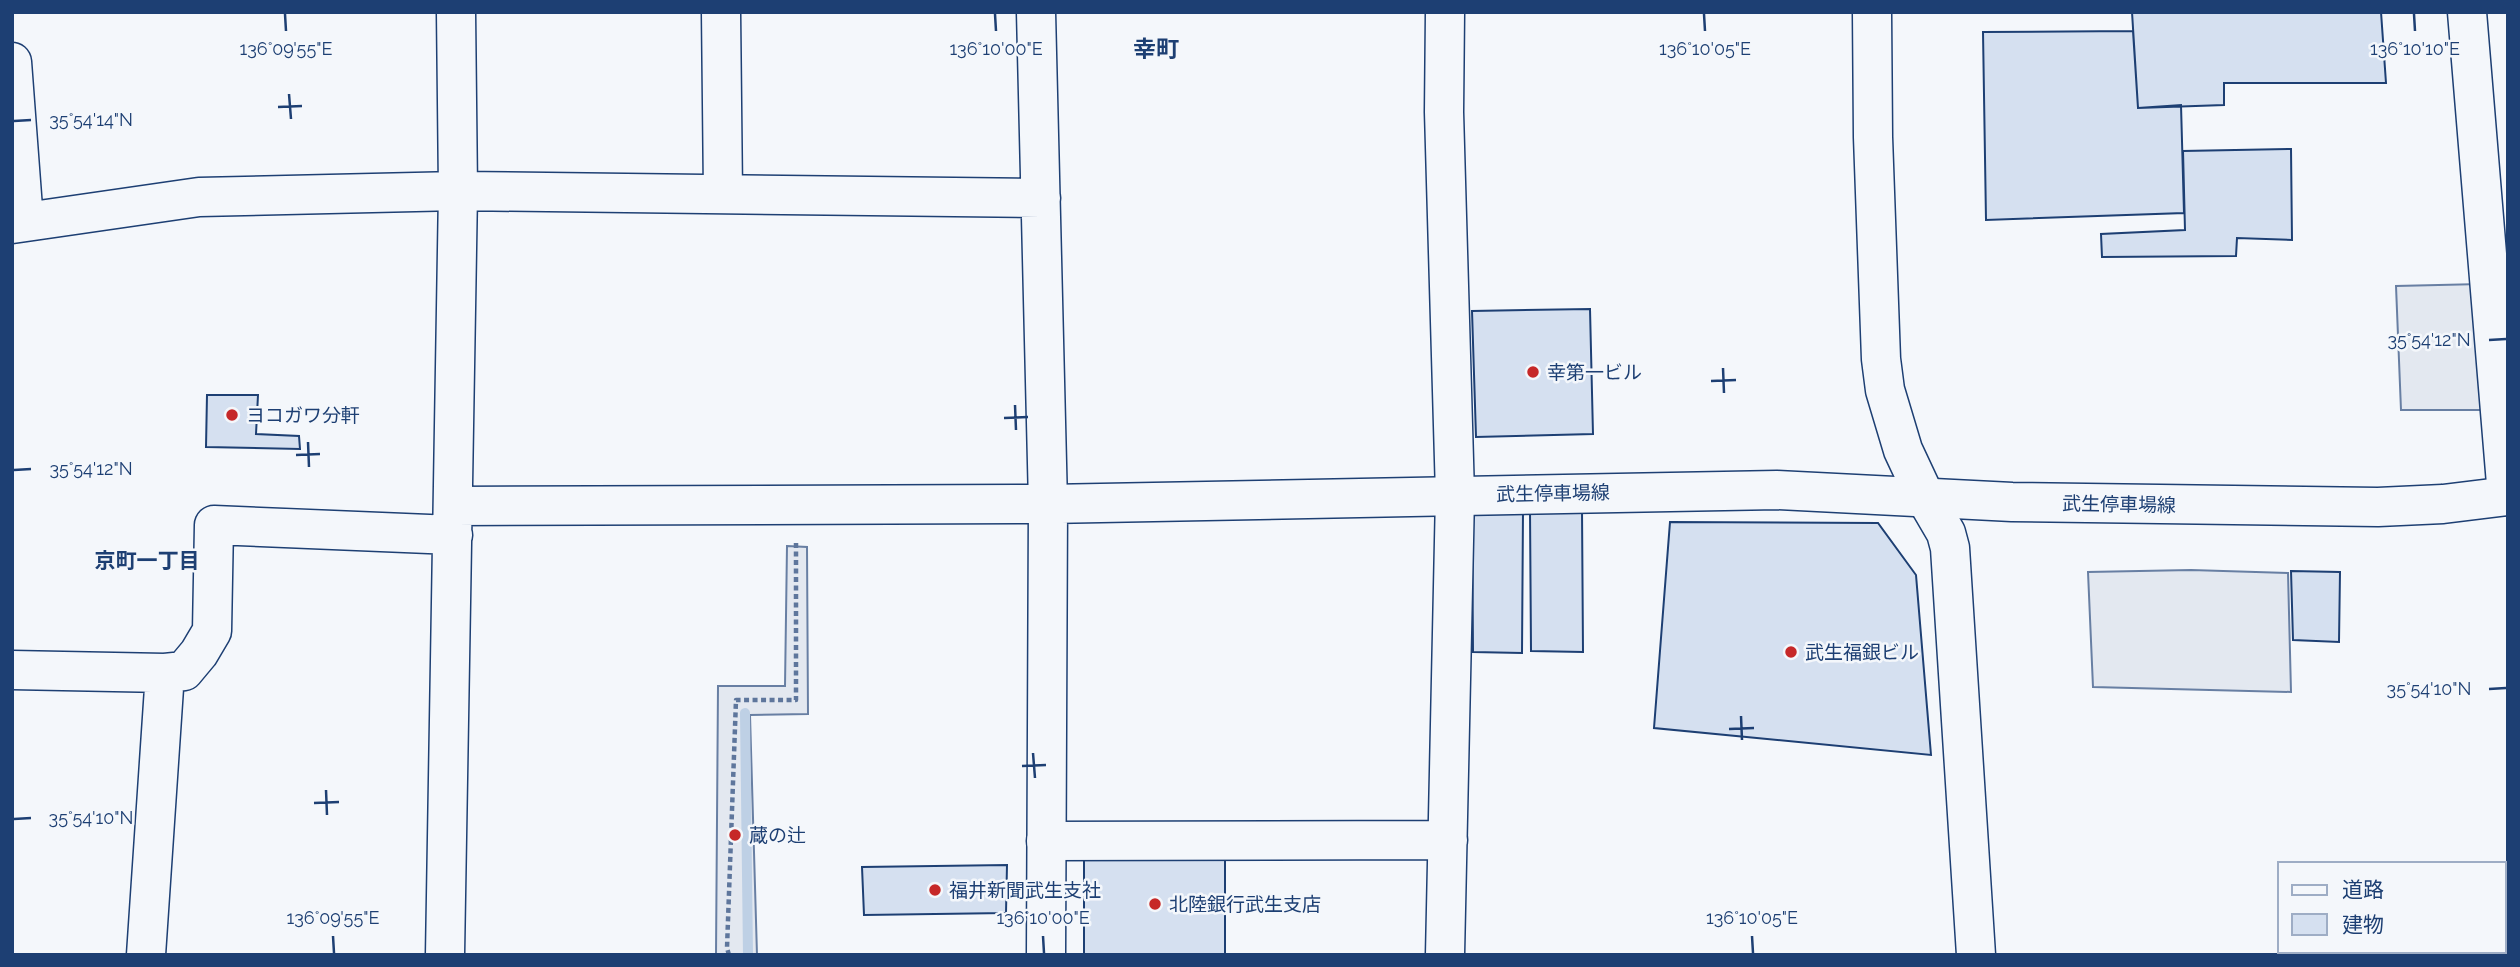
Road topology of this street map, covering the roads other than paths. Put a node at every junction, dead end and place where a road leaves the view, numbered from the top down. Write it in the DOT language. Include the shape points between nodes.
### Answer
graph roads {
  1 [pos="456,12"];
  2 [pos="720,12"];
  3 [pos="1036,12"];
  4 [pos="1445,12"];
  5 [pos="1872,12"];
  6 [pos="2467,12"];
  7 [pos="12,62"];
  8 [pos="458,191"];
  9 [pos="723,194"];
  10 [pos="1041,198"];
  11 [pos="18,223"];
  12 [pos="1455,495"];
  13 [pos="2507,496"];
  14 [pos="1925,498"];
  15 [pos="1048,504"];
  16 [pos="453,520"];
  17 [pos="12,670"];
  18 [pos="165,673"];
  19 [pos="1448,840"];
  20 [pos="1046,841"];
  21 [pos="146,955"];
  22 [pos="445,955"];
  23 [pos="1046,955"];
  24 [pos="1445,955"];
  25 [pos="1976,955"];
  1 -- 8 [label="street"];
  2 -- 9 [label="street"];
  3 -- 10 [label="street"];
  4 -- 12 [label="street"];
  5 -- 14 [label="street" via="1881,359 1892,418"];
  6 -- 13 [label="street"];
  7 -- 11 [label="street"];
  8 -- 9 [label="street"];
  8 -- 11 [label="street" via="199,197"];
  8 -- 16 [label="street"];
  9 -- 10 [label="street"];
  10 -- 15 [label="street"];
  12 -- 14 [label="street, 武生停車場線" via="1777,490"];
  12 -- 15 [label="street, 武生停車場線"];
  12 -- 19 [label="street"];
  13 -- 14 [label="street, 武生停車場線" via="2378,507"];
  14 -- 25 [label="street" via="1946,533 1952,561"];
  15 -- 16 [label="street, 武生停車場線"];
  15 -- 20 [label="street"];
  16 -- 18 [label="street, 武生停車場線" via="214,525 212,631 184,671"];
  16 -- 22 [label="street"];
  17 -- 18 [label="street"];
  18 -- 21 [label="street"];
  19 -- 20 [label="street"];
  19 -- 24 [label="street"];
  20 -- 23 [label="street"];
}
